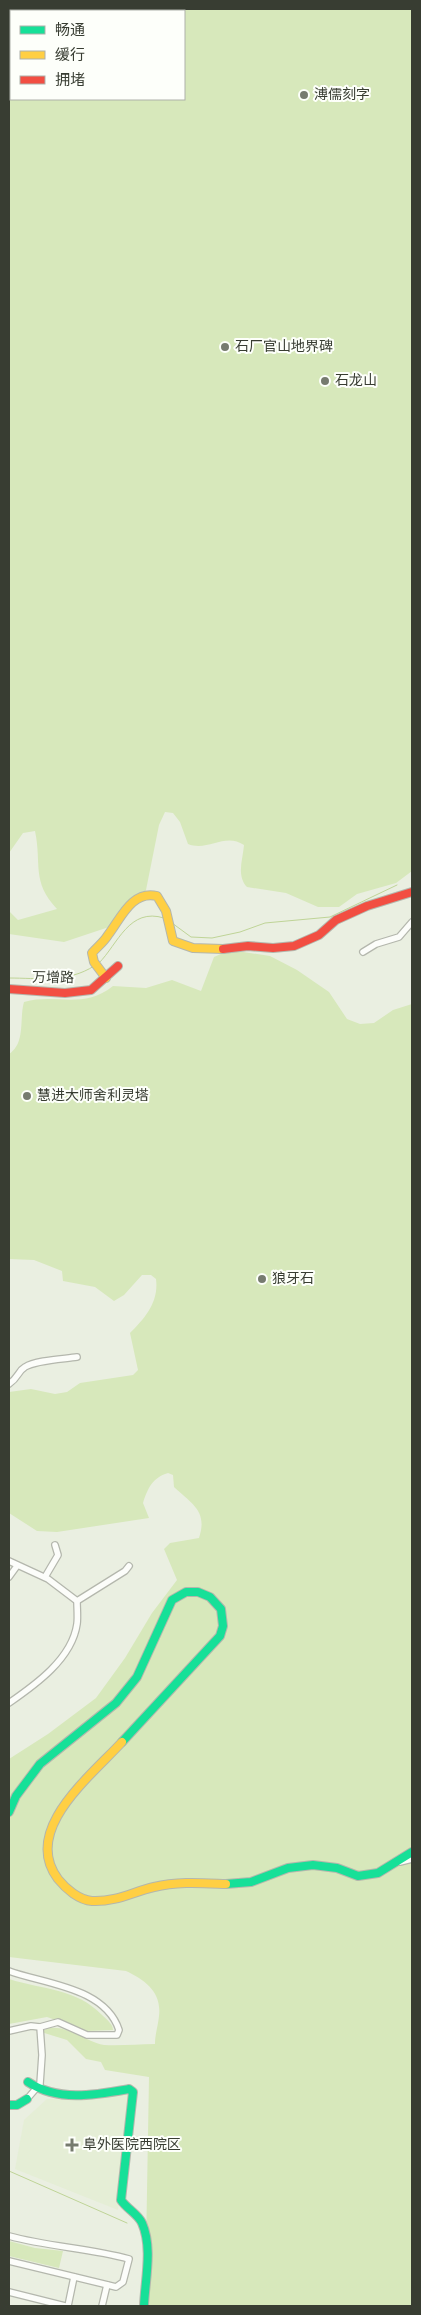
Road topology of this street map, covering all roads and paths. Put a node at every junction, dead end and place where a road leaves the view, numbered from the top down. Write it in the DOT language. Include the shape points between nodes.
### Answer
graph roads {
  1 [pos="412,892"];
  2 [pos="412,922"];
  3 [pos="364,952"];
  4 [pos="118,966"];
  5 [pos="106,978"];
  6 [pos="9,989"];
  7 [pos="77,1357"];
  8 [pos="9,1384"];
  9 [pos="55,1545"];
  10 [pos="9,1561"];
  11 [pos="17,1566"];
  12 [pos="129,1566"];
  13 [pos="9,1577"];
  14 [pos="45,1577"];
  15 [pos="76,1601"];
  16 [pos="9,1703"];
  17 [pos="9,1812"];
  18 [pos="412,1852"];
  19 [pos="412,1859"];
  20 [pos="398,1862"];
  21 [pos="9,1970"];
  22 [pos="40,2027"];
  23 [pos="9,2031"];
  24 [pos="28,2082"];
  25 [pos="37,2088"];
  26 [pos="27,2099"];
  27 [pos="9,2105"];
  28 [pos="9,2236"];
  29 [pos="9,2261"];
  30 [pos="74,2277"];
  31 [pos="107,2285"];
  32 [pos="9,2292"];
  33 [pos="66,2306"];
  34 [pos="102,2306"];
  35 [pos="144,2306"];
  1 -- 5 [label="street" via="336,920 319,935 294,946 225,949 194,948 173,941 164,906 157,896 150,894 135,899 92,953 94,962"];
  2 -- 3 [label="street" via="399,938 376,944"];
  4 -- 5 [label="street, 万增路"];
  5 -- 6 [label="street, 万增路" via="90,990 75,992"];
  7 -- 8 [label="street" via="28,1365"];
  9 -- 14 [label="street" via="58,1555"];
  10 -- 11 [label="street"];
  11 -- 13 [label="street"];
  11 -- 14 [label="street"];
  12 -- 15 [label="street"];
  14 -- 15 [label="street"];
  15 -- 16 [label="street" via="77,1623 66,1651 39,1681"];
  17 -- 20 [label="street" via="16,1796 40,1764 116,1703 137,1677 172,1600 192,1590 205,1594 221,1609 223,1626 220,1636 57,1813 47,1837 50,1868 67,1890 90,1901 118,1900 153,1887 179,1882 251,1882 288,1868 313,1865 336,1868 358,1876 378,1873"];
  18 -- 20 [label="street"];
  19 -- 20 [label="street"];
  21 -- 22 [label="street" via="65,1985 90,1998 117,2022 119,2030 117,2036 87,2034 58,2022"];
  22 -- 23 [label="street"];
  22 -- 25 [label="street" via="42,2055"];
  24 -- 25 [label="street"];
  25 -- 26 [label="street"];
  25 -- 35 [label="street" via="67,2096 129,2089 133,2092 121,2200 144,2228 147,2251"];
  26 -- 27 [label="street" via="17,2105"];
  28 -- 31 [label="street" via="34,2243 101,2251 129,2259 120,2286"];
  29 -- 30 [label="street"];
  30 -- 31 [label="street"];
  30 -- 33 [label="street"];
  31 -- 34 [label="street"];
  32 -- 33 [label="street"];
}
